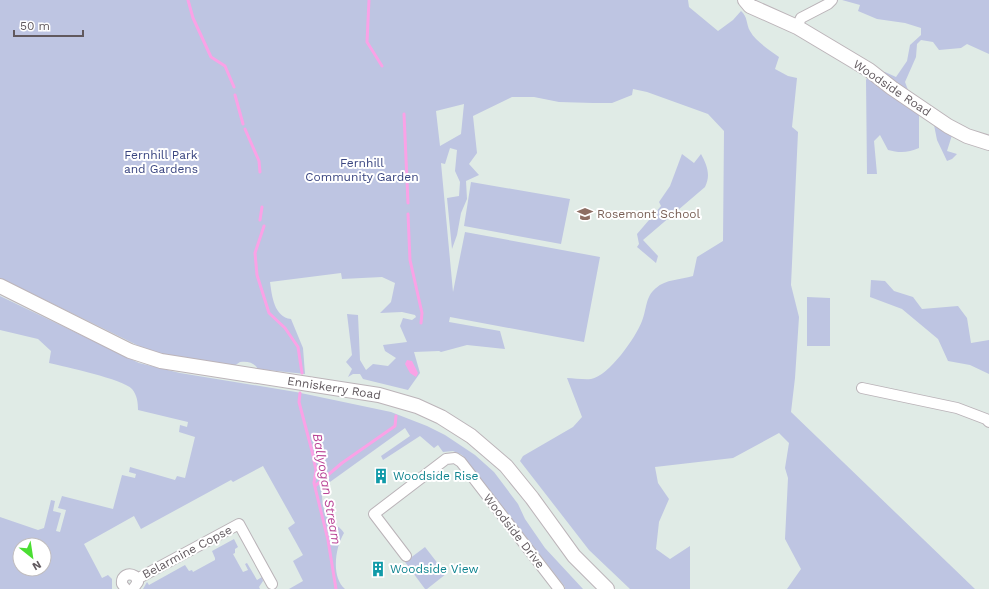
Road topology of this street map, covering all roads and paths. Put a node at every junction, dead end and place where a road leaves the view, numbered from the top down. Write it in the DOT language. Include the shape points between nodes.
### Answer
graph roads {
  1 [pos="744,0"];
  2 [pos="832,0"];
  3 [pos="797,27"];
  4 [pos="989,143"];
  5 [pos="0,286"];
  6 [pos="862,388"];
  7 [pos="989,422"];
  8 [pos="406,556"];
  9 [pos="137,579"];
  10 [pos="272,584"];
  11 [pos="126,589"];
  12 [pos="133,589"];
  13 [pos="559,589"];
  14 [pos="607,589"];
  1 -- 3 [label="main road, Woodside Road" via="761,12"];
  2 -- 3 [label="street" via="801,18"];
  3 -- 4 [label="main road, Woodside Road" via="869,70 948,126"];
  5 -- 14 [label="main road, Enniskerry Road" via="130,351 161,361 379,395 417,406 441,417 471,436 506,466 574,556"];
  6 -- 7 [label="street" via="957,408"];
  8 -- 13 [label="street, Woodside Drive" via="374,514 446,459 455,458"];
  9 -- 10 [label="street, Belarmine Copse" via="239,524"];
  9 -- 11 [label="street, Belarmine Copse" via="130,574 123,577 122,584"];
  9 -- 12 [label="street, Belarmine Copse" via="137,585"];
}
